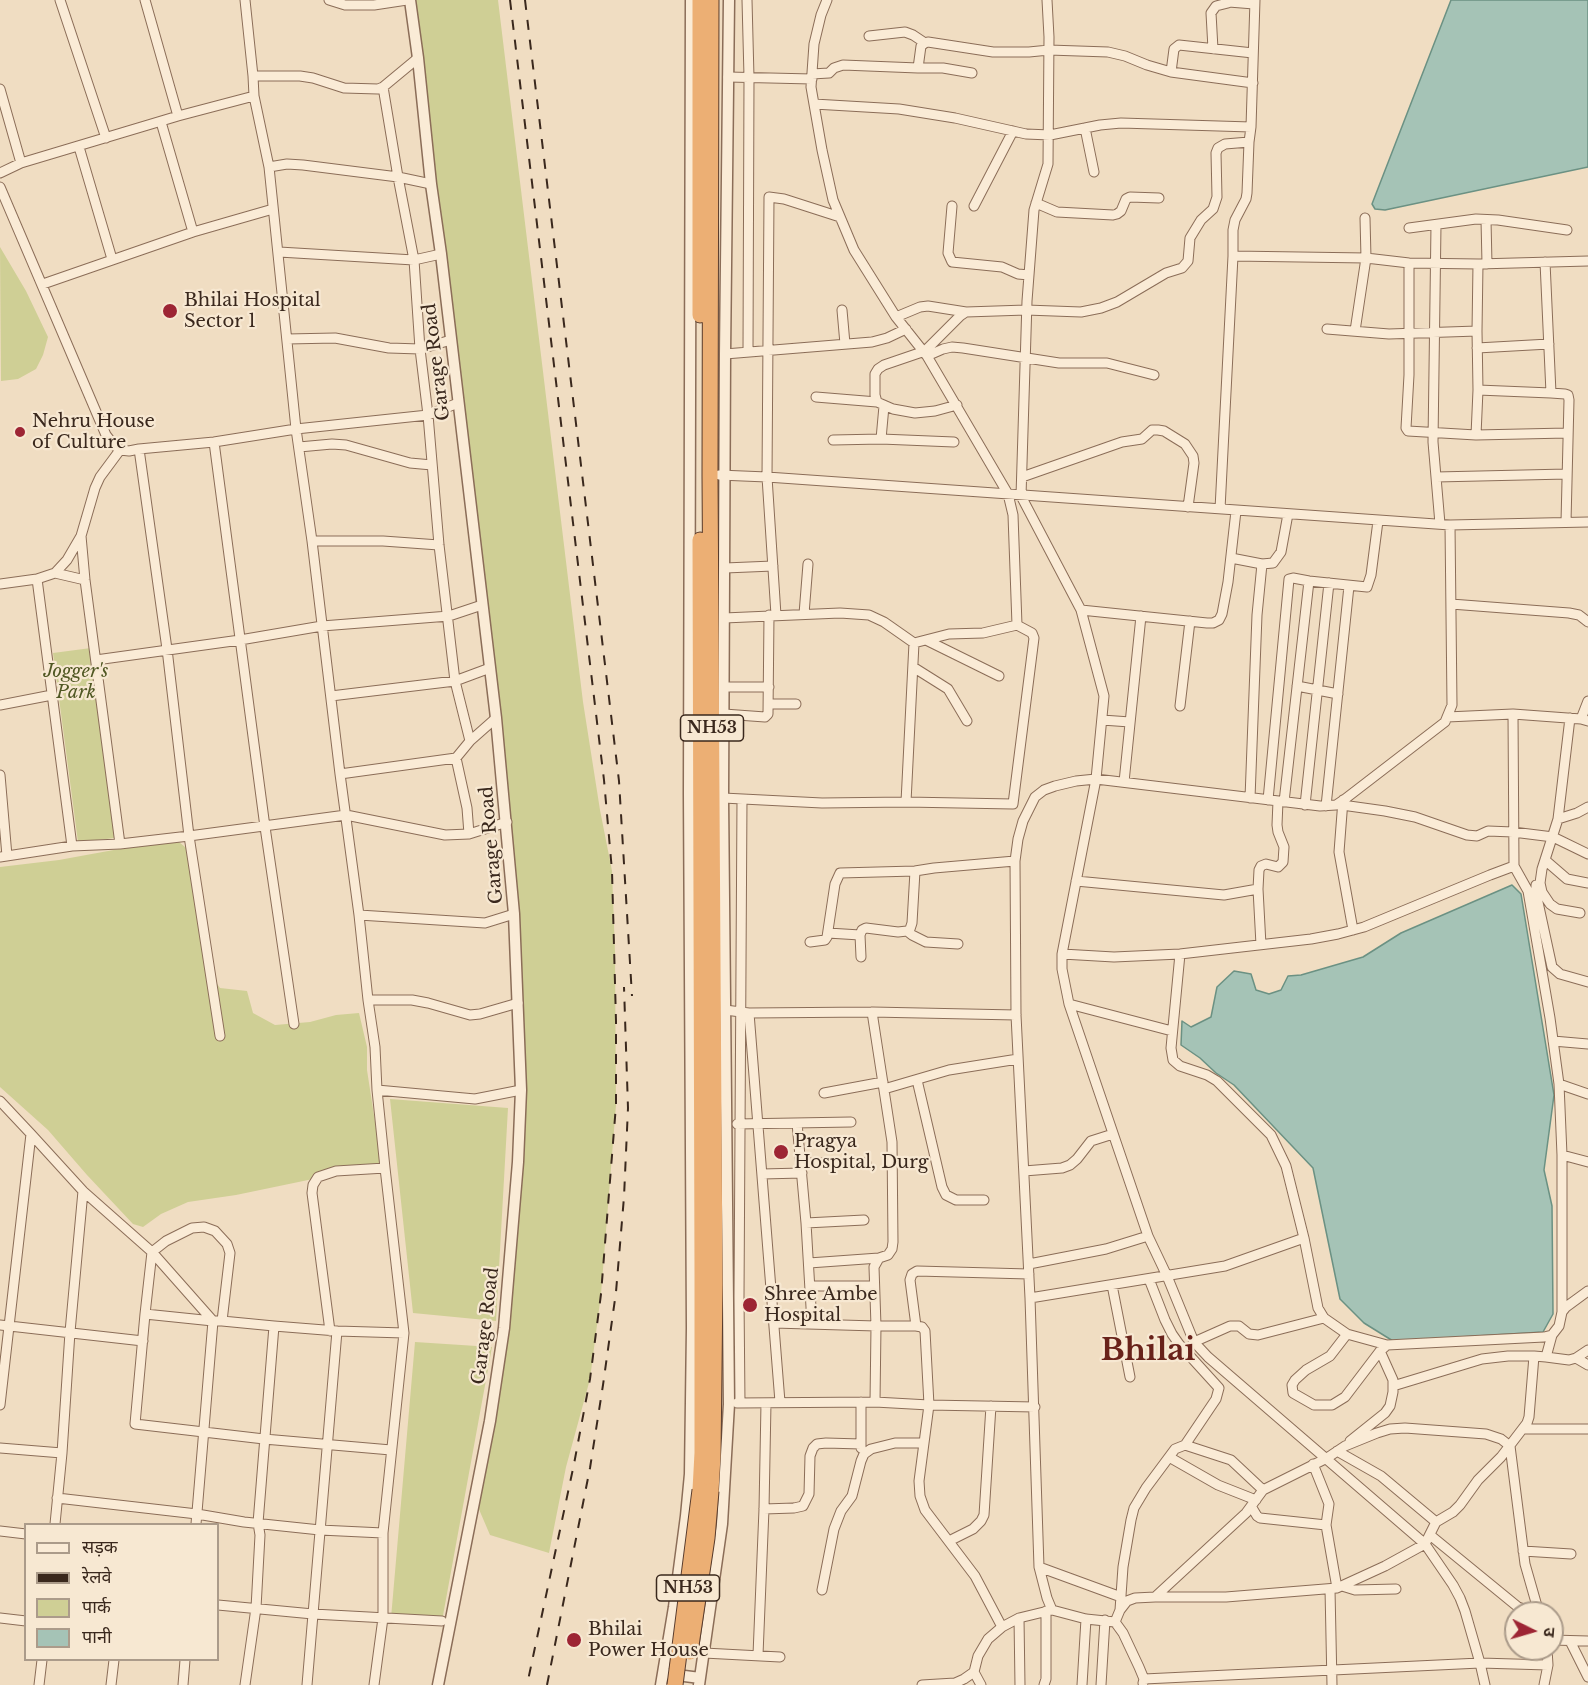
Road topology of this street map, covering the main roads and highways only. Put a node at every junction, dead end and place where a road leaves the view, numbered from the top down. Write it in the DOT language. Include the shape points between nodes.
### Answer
graph roads {
  1 [pos="700,0"];
  2 [pos="711,0"];
  3 [pos="705,1491"];
  4 [pos="675,1685"];
  5 [pos="685,1685"];
  1 -- 3 [label="highway, NH53"];
  2 -- 3 [label="highway, NH53" via="718,475 718,859 713,1456"];
  3 -- 4 [label="highway, NH53, bridge"];
  3 -- 5 [label="highway, NH53, bridge" via="706,1538"];
}
